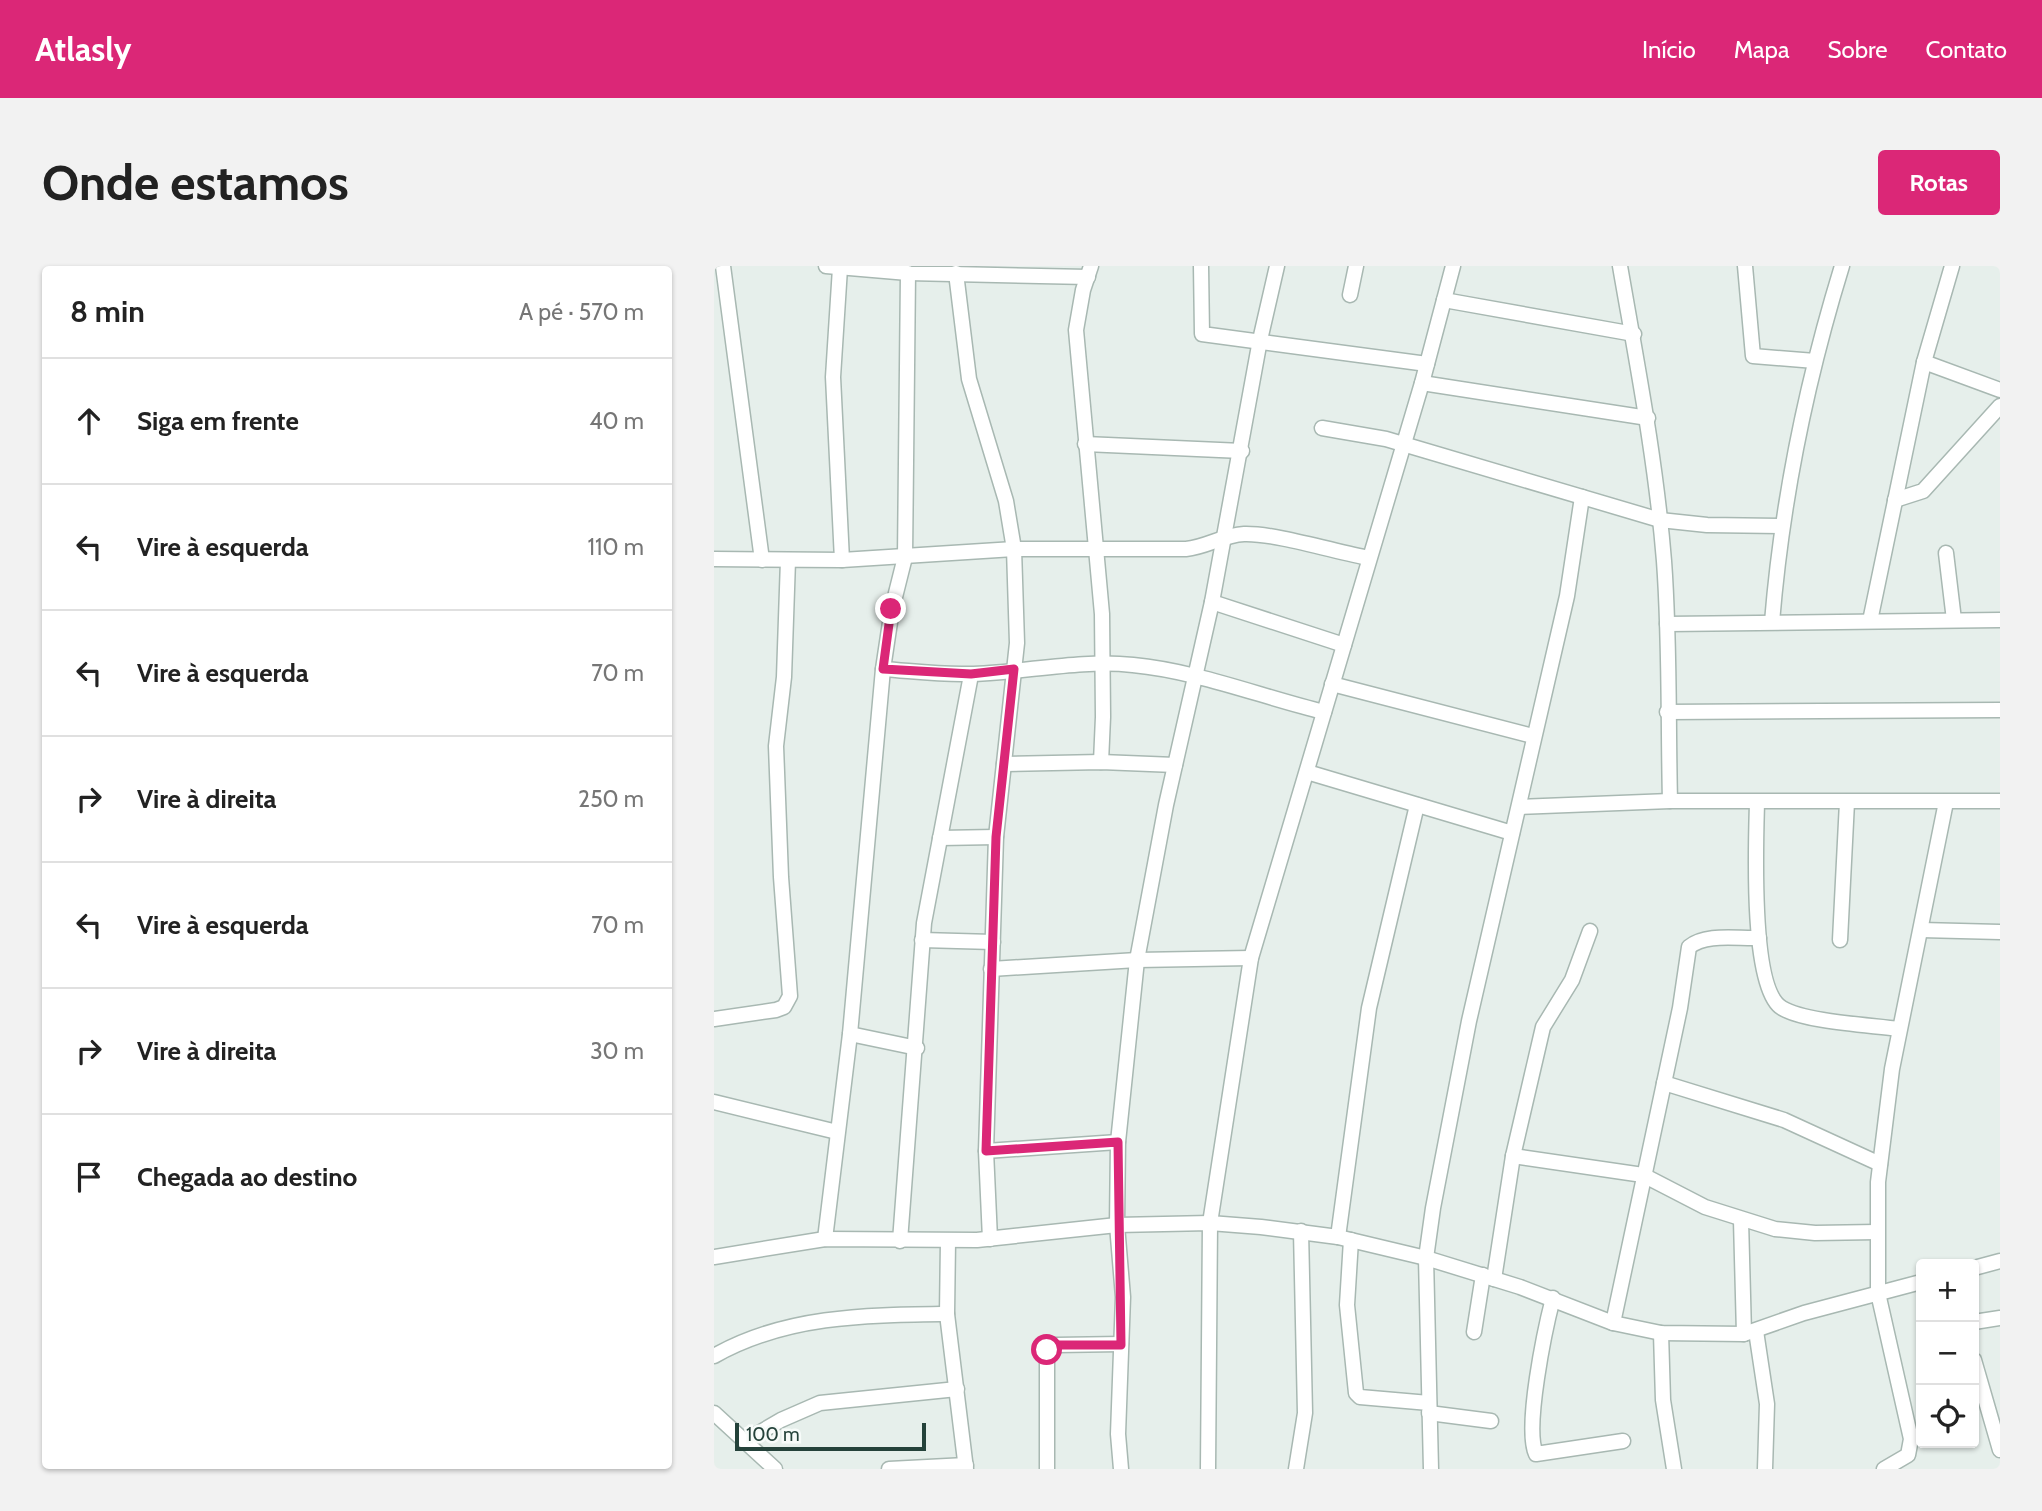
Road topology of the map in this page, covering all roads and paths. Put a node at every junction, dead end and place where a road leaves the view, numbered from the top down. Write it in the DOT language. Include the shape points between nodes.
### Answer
graph roads {
  1 [pos="723,266"];
  2 [pos="1200,266"];
  3 [pos="1277,266"];
  4 [pos="1356,266"];
  5 [pos="1453,266"];
  6 [pos="1620,266"];
  7 [pos="1745,266"];
  8 [pos="1842,266"];
  9 [pos="1952,266"];
  10 [pos="833,267"];
  11 [pos="1090,271"];
  12 [pos="908,273"];
  13 [pos="956,273"];
  14 [pos="1350,295"];
  15 [pos="1444,300"];
  16 [pos="1634,334"];
  17 [pos="1260,340"];
  18 [pos="1815,360"];
  19 [pos="1924,362"];
  20 [pos="1427,364"];
  21 [pos="1422,383"];
  22 [pos="2000,390"];
  23 [pos="2000,406"];
  24 [pos="1648,418"];
  25 [pos="1322,428"];
  26 [pos="1085,444"];
  27 [pos="1404,445"];
  28 [pos="1242,451"];
  29 [pos="1581,497"];
  30 [pos="1895,500"];
  31 [pos="1661,520"];
  32 [pos="1782,526"];
  33 [pos="1225,536"];
  34 [pos="1014,549"];
  35 [pos="1096,549"];
  36 [pos="1946,553"];
  37 [pos="905,557"];
  38 [pos="1369,558"];
  39 [pos="714,559"];
  40 [pos="884,559"];
  41 [pos="762,560"];
  42 [pos="788,560"];
  43 [pos="842,560"];
  44 [pos="896,588"];
  45 [pos="1212,602"];
  46 [pos="1954,620"];
  47 [pos="2000,620"];
  48 [pos="1870,621"];
  49 [pos="1772,622"];
  50 [pos="1667,624"];
  51 [pos="1344,645"];
  52 [pos="1104,664"];
  53 [pos="883,669"];
  54 [pos="1014,669"];
  55 [pos="971,674"];
  56 [pos="1195,675"];
  57 [pos="1332,684"];
  58 [pos="2000,710"];
  59 [pos="1324,712"];
  60 [pos="1667,712"];
  61 [pos="1534,736"];
  62 [pos="1101,762"];
  63 [pos="1004,764"];
  64 [pos="1175,765"];
  65 [pos="1307,772"];
  66 [pos="1670,801"];
  67 [pos="2000,801"];
  68 [pos="1847,802"];
  69 [pos="1946,802"];
  70 [pos="1757,803"];
  71 [pos="1417,805"];
  72 [pos="1519,807"];
  73 [pos="1512,833"];
  74 [pos="996,837"];
  75 [pos="940,838"];
  76 [pos="1922,930"];
  77 [pos="1590,932"];
  78 [pos="2000,932"];
  79 [pos="1759,938"];
  80 [pos="922,940"];
  81 [pos="1840,940"];
  82 [pos="993,942"];
  83 [pos="1251,958"];
  84 [pos="1137,960"];
  85 [pos="991,969"];
  86 [pos="714,1019"];
  87 [pos="1899,1029"];
  88 [pos="850,1034"];
  89 [pos="917,1048"];
  90 [pos="1664,1083"];
  91 [pos="714,1101"];
  92 [pos="837,1132"];
  93 [pos="1118,1142"];
  94 [pos="986,1151"];
  95 [pos="1513,1156"];
  96 [pos="1880,1164"];
  97 [pos="1643,1175"];
  98 [pos="1741,1220"];
  99 [pos="1210,1223"];
  100 [pos="1117,1224"];
  101 [pos="1301,1231"];
  102 [pos="1877,1232"];
  103 [pos="825,1239"];
  104 [pos="990,1239"];
  105 [pos="1345,1239"];
  106 [pos="900,1241"];
  107 [pos="948,1241"];
  108 [pos="714,1257"];
  109 [pos="1426,1258"];
  110 [pos="2000,1261"];
  111 [pos="1979,1267"];
  112 [pos="1488,1277"];
  113 [pos="1916,1284"];
  114 [pos="1878,1293"];
  115 [pos="1553,1298"];
  116 [pos="947,1314"];
  117 [pos="2000,1318"];
  118 [pos="1979,1321"];
  119 [pos="1613,1323"];
  120 [pos="1474,1332"];
  121 [pos="1750,1332"];
  122 [pos="1661,1333"];
  123 [pos="1121,1345"];
  124 [pos="714,1356"];
  125 [pos="1979,1374"];
  126 [pos="957,1389"];
  127 [pos="1429,1408"];
  128 [pos="714,1413"];
  129 [pos="1491,1422"];
  130 [pos="1998,1429"];
  131 [pos="747,1440"];
  132 [pos="1623,1441"];
  133 [pos="2000,1450"];
  134 [pos="966,1467"];
  135 [pos="775,1469"];
  136 [pos="889,1469"];
  137 [pos="1047,1469"];
  138 [pos="1121,1469"];
  139 [pos="1208,1469"];
  140 [pos="1296,1469"];
  141 [pos="1431,1469"];
  142 [pos="1674,1469"];
  143 [pos="1765,1469"];
  144 [pos="1884,1469"];
  1 -- 41 [label="street"];
  2 -- 17 [label="street" via="1200,333"];
  3 -- 17 [label="street"];
  4 -- 14 [label="street"];
  5 -- 15 [label="street"];
  6 -- 16 [label="street"];
  7 -- 18 [label="street" via="1753,356"];
  8 -- 18 [label="street"];
  9 -- 19 [label="street"];
  10 -- 12 [label="street"];
  10 -- 43 [label="street"];
  11 -- 13 [label="street"];
  11 -- 26 [label="street" via="1076,330"];
  12 -- 13 [label="street"];
  12 -- 37 [label="street"];
  13 -- 34 [label="street" via="969,379 1006,501"];
  15 -- 16 [label="street"];
  15 -- 20 [label="street"];
  16 -- 24 [label="street"];
  17 -- 20 [label="street"];
  17 -- 28 [label="street"];
  18 -- 32 [label="street"];
  19 -- 22 [label="street"];
  19 -- 30 [label="street"];
  20 -- 21 [label="street"];
  21 -- 24 [label="street"];
  21 -- 27 [label="street"];
  23 -- 30 [label="street" via="1923,491"];
  24 -- 31 [label="street"];
  25 -- 27 [label="street"];
  26 -- 28 [label="street"];
  26 -- 35 [label="street"];
  27 -- 29 [label="street"];
  27 -- 38 [label="street"];
  28 -- 33 [label="street"];
  29 -- 31 [label="street"];
  29 -- 61 [label="street" via="1567,596"];
  30 -- 48 [label="street"];
  31 -- 32 [label="street"];
  31 -- 50 [label="street"];
  32 -- 49 [label="street"];
  33 -- 35 [label="street" via="1194,548"];
  33 -- 38 [label="street" via="1253,534"];
  33 -- 45 [label="street"];
  34 -- 35 [label="street"];
  34 -- 37 [label="street"];
  34 -- 54 [label="street"];
  35 -- 52 [label="street"];
  36 -- 46 [label="street"];
  37 -- 40 [label="street"];
  37 -- 44 [label="street"];
  38 -- 51 [label="street"];
  39 -- 41 [label="street"];
  40 -- 43 [label="street"];
  40 -- 44 [label="street"];
  41 -- 42 [label="street"];
  42 -- 43 [label="street"];
  42 -- 86 [label="street" via="785,668 776,746 790,996 784,1007 776,1010"];
  44 -- 53 [label="street"];
  45 -- 51 [label="street"];
  45 -- 56 [label="street"];
  46 -- 47 [label="street"];
  46 -- 48 [label="street"];
  48 -- 49 [label="street"];
  49 -- 50 [label="street"];
  50 -- 60 [label="street"];
  51 -- 57 [label="street"];
  52 -- 54 [label="street"];
  52 -- 56 [label="street"];
  52 -- 62 [label="street"];
  53 -- 55 [label="street"];
  53 -- 88 [label="street"];
  54 -- 55 [label="street"];
  54 -- 63 [label="street"];
  55 -- 75 [label="street"];
  56 -- 59 [label="street"];
  56 -- 64 [label="street"];
  57 -- 59 [label="street"];
  57 -- 61 [label="street"];
  58 -- 60 [label="street"];
  59 -- 65 [label="street"];
  60 -- 66 [label="street"];
  61 -- 72 [label="street"];
  62 -- 63 [label="street"];
  62 -- 64 [label="street"];
  63 -- 74 [label="street"];
  64 -- 84 [label="street"];
  65 -- 71 [label="street"];
  65 -- 83 [label="street"];
  66 -- 70 [label="street"];
  66 -- 72 [label="street"];
  67 -- 69 [label="street"];
  68 -- 69 [label="street"];
  68 -- 70 [label="street"];
  68 -- 81 [label="street"];
  69 -- 76 [label="street"];
  70 -- 79 [label="street"];
  71 -- 73 [label="street"];
  71 -- 105 [label="street" via="1369,1008"];
  72 -- 73 [label="street"];
  73 -- 109 [label="street" via="1450,1111"];
  74 -- 75 [label="street"];
  74 -- 82 [label="street"];
  75 -- 80 [label="street"];
  76 -- 78 [label="street"];
  76 -- 87 [label="street"];
  77 -- 95 [label="street" via="1572,980 1543,1027"];
  79 -- 87 [label="street" via="1769,990 1783,1009"];
  79 -- 90 [label="street" via="1710,939 1689,947"];
  80 -- 82 [label="street"];
  80 -- 89 [label="street"];
  82 -- 85 [label="street"];
  83 -- 84 [label="street"];
  83 -- 99 [label="street"];
  84 -- 85 [label="street"];
  84 -- 93 [label="street"];
  85 -- 94 [label="street"];
  87 -- 96 [label="street"];
  88 -- 89 [label="street"];
  88 -- 92 [label="street"];
  89 -- 106 [label="street"];
  90 -- 96 [label="street" via="1784,1120"];
  90 -- 97 [label="street"];
  91 -- 92 [label="street"];
  92 -- 103 [label="street"];
  93 -- 94 [label="street"];
  93 -- 100 [label="street"];
  94 -- 104 [label="street"];
  95 -- 97 [label="street"];
  95 -- 112 [label="street"];
  96 -- 102 [label="street"];
  97 -- 98 [label="street"];
  97 -- 119 [label="street"];
  98 -- 102 [label="street" via="1815,1233"];
  98 -- 121 [label="street"];
  99 -- 100 [label="street"];
  99 -- 101 [label="street"];
  99 -- 139 [label="street"];
  100 -- 104 [label="street"];
  100 -- 123 [label="street" via="1123,1297"];
  101 -- 105 [label="street"];
  101 -- 140 [label="street" via="1305,1413"];
  102 -- 114 [label="street"];
  103 -- 106 [label="street"];
  103 -- 108 [label="street"];
  104 -- 107 [label="street"];
  105 -- 109 [label="street"];
  105 -- 127 [label="street" via="1356,1393"];
  106 -- 107 [label="street"];
  107 -- 116 [label="street"];
  109 -- 112 [label="street"];
  109 -- 127 [label="street"];
  110 -- 111 [label="street"];
  112 -- 115 [label="street"];
  112 -- 120 [label="street"];
  113 -- 114 [label="street"];
  114 -- 121 [label="street"];
  114 -- 144 [label="street" via="1911,1439 1908,1455"];
  115 -- 119 [label="street"];
  115 -- 132 [label="street" via="1537,1374 1536,1454"];
  116 -- 124 [label="street" via="820,1320 771,1332"];
  116 -- 126 [label="street"];
  117 -- 118 [label="street"];
  119 -- 122 [label="street"];
  121 -- 122 [label="street"];
  121 -- 143 [label="street" via="1767,1404"];
  122 -- 142 [label="street" via="1663,1400"];
  123 -- 137 [label="street" via="1056,1345 1047,1350"];
  123 -- 138 [label="street"];
  125 -- 130 [label="street"];
  126 -- 131 [label="street" via="820,1403"];
  126 -- 134 [label="street"];
  127 -- 129 [label="street"];
  127 -- 141 [label="street"];
  128 -- 131 [label="street"];
  130 -- 133 [label="street"];
  131 -- 135 [label="street"];
  134 -- 136 [label="street"];
}
